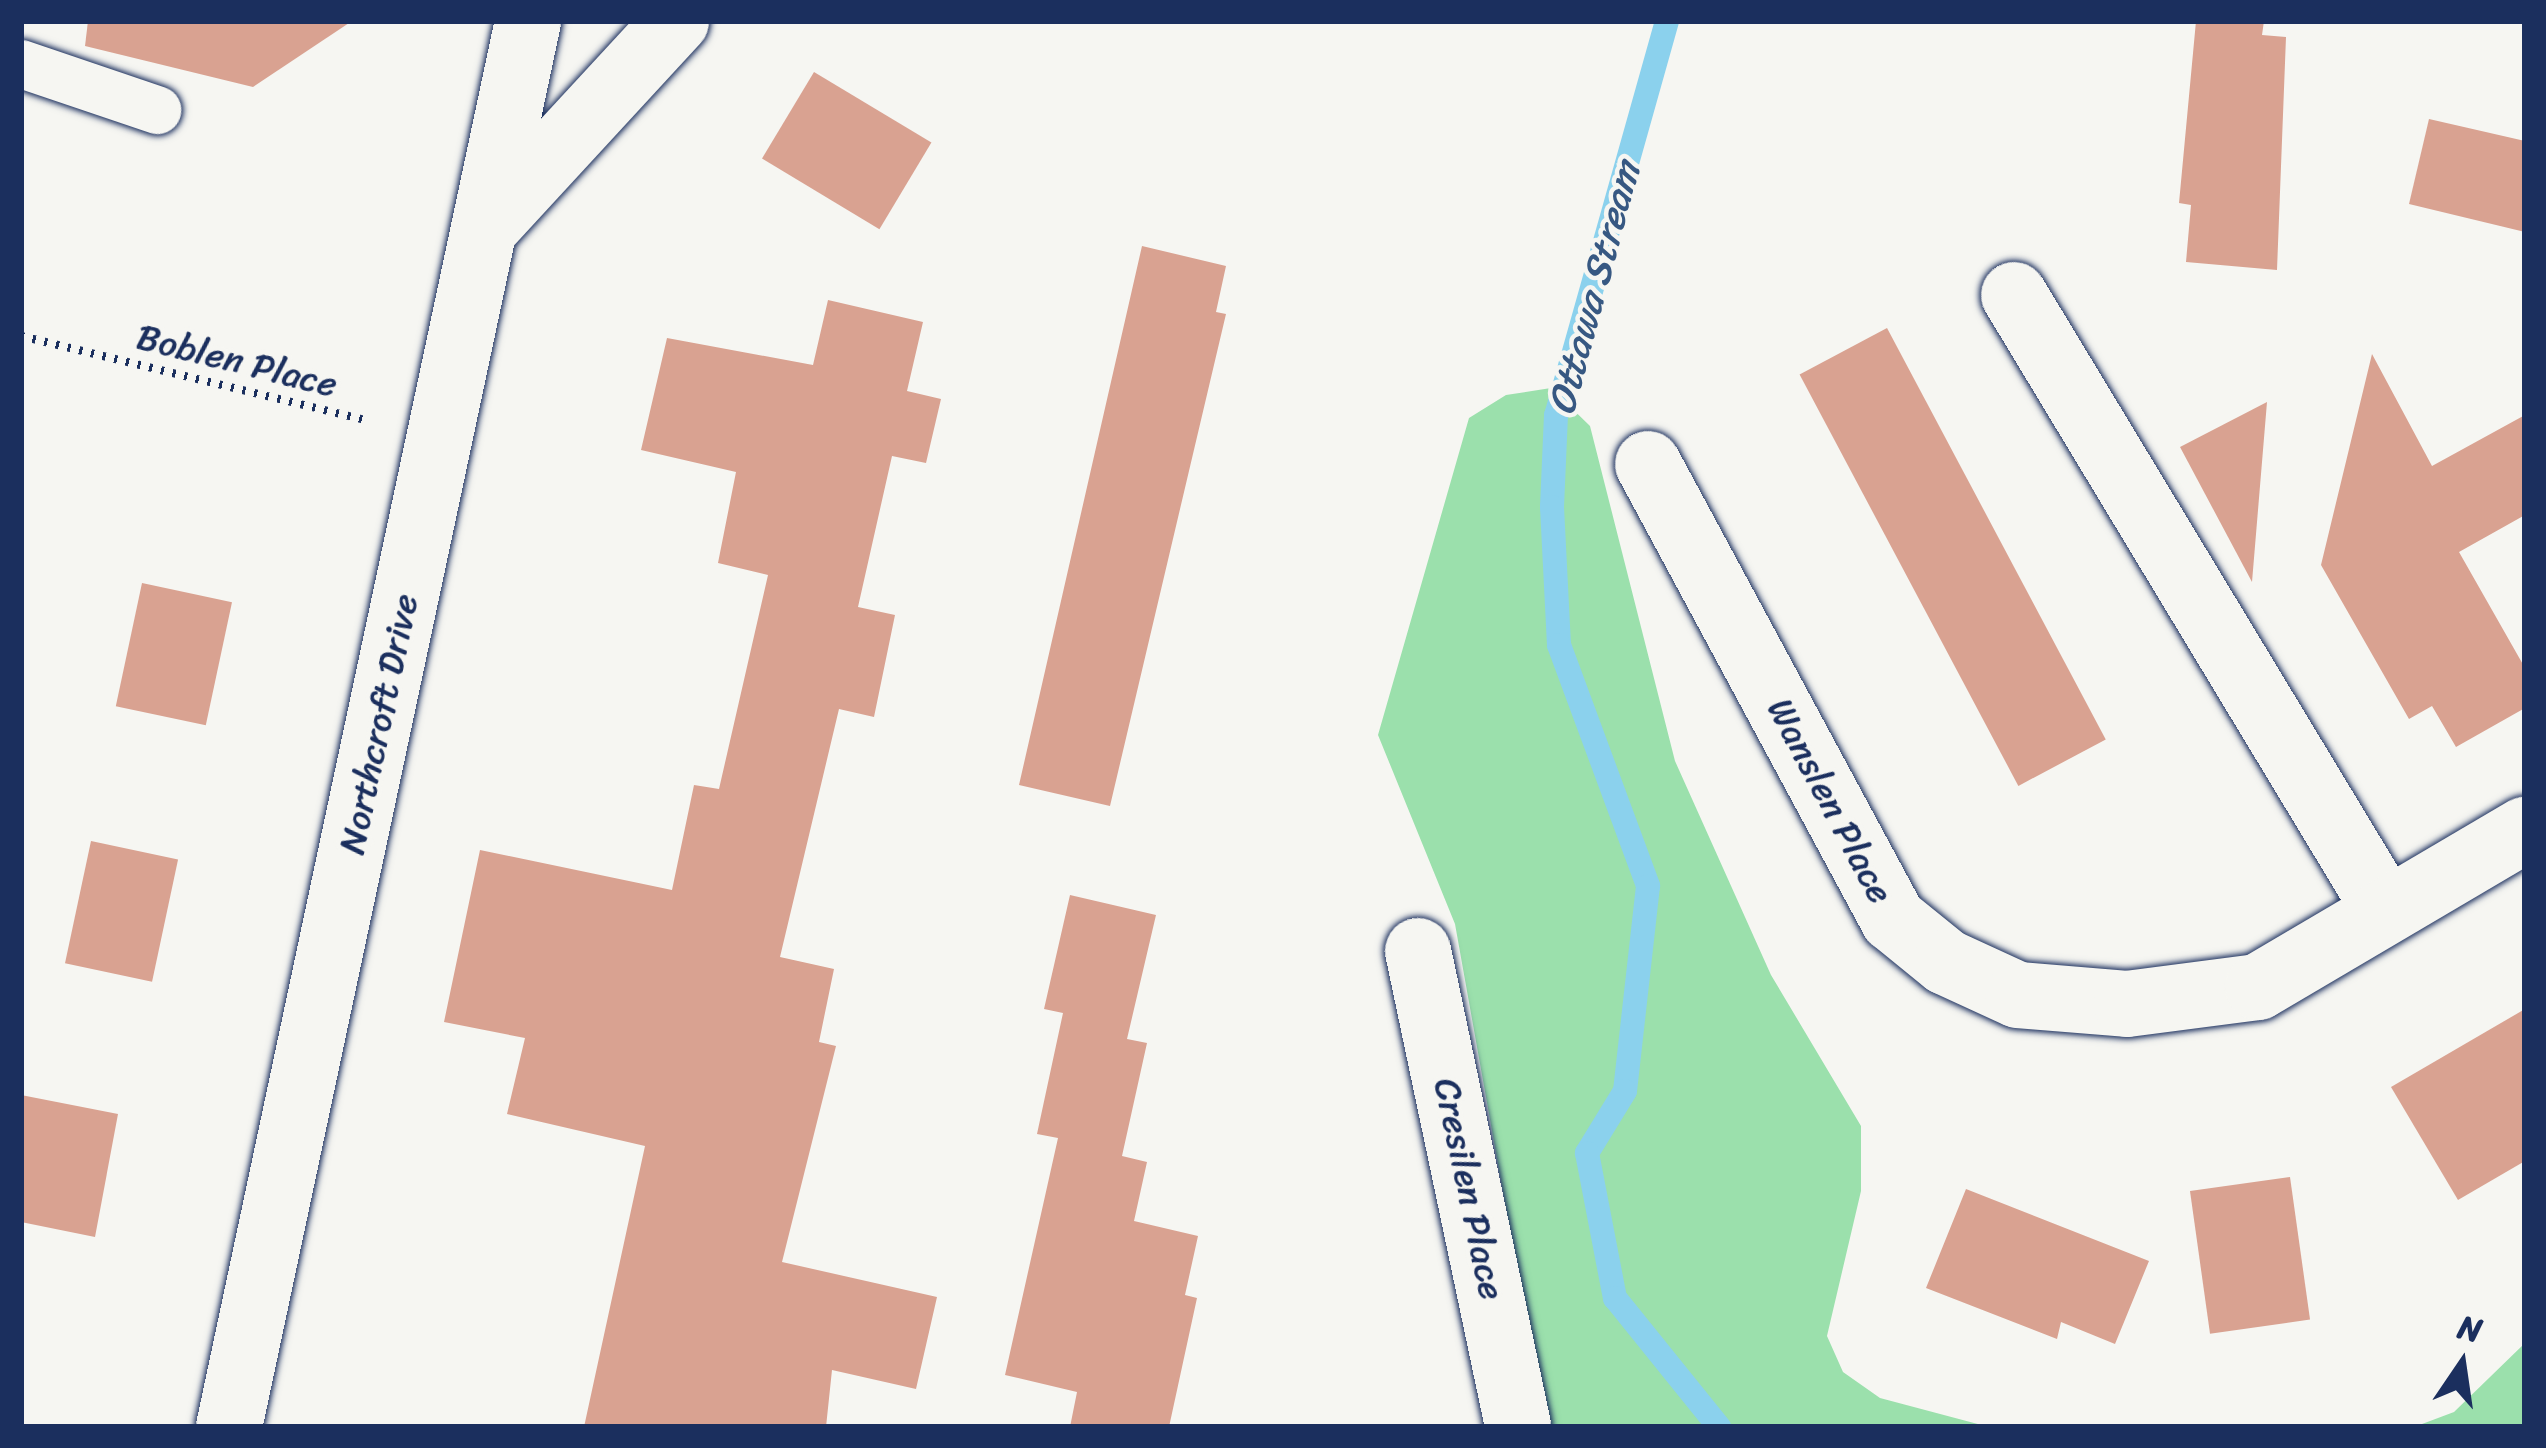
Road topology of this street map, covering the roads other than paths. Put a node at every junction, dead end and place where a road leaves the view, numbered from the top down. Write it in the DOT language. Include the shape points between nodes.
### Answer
graph roads {
  1 [pos="529,21"];
  2 [pos="676,21"];
  3 [pos="21,64"];
  4 [pos="157,110"];
  5 [pos="484,229"];
  6 [pos="2014,296"];
  7 [pos="1648,464"];
  8 [pos="2525,830"];
  9 [pos="2384,909"];
  10 [pos="1418,951"];
  11 [pos="230,1427"];
  12 [pos="1518,1427"];
  1 -- 5 [label="street, Northcroft Drive"];
  2 -- 5 [label="street"];
  3 -- 4 [label="lane"];
  5 -- 11 [label="street, Northcroft Drive"];
  6 -- 9 [label="street"];
  7 -- 9 [label="street, Wanslen Place" via="1893,919 1946,962 2018,995 2127,1004 2258,987"];
  8 -- 9 [label="street, Wanslen Place"];
  10 -- 12 [label="street, Cresilen Place"];
}
